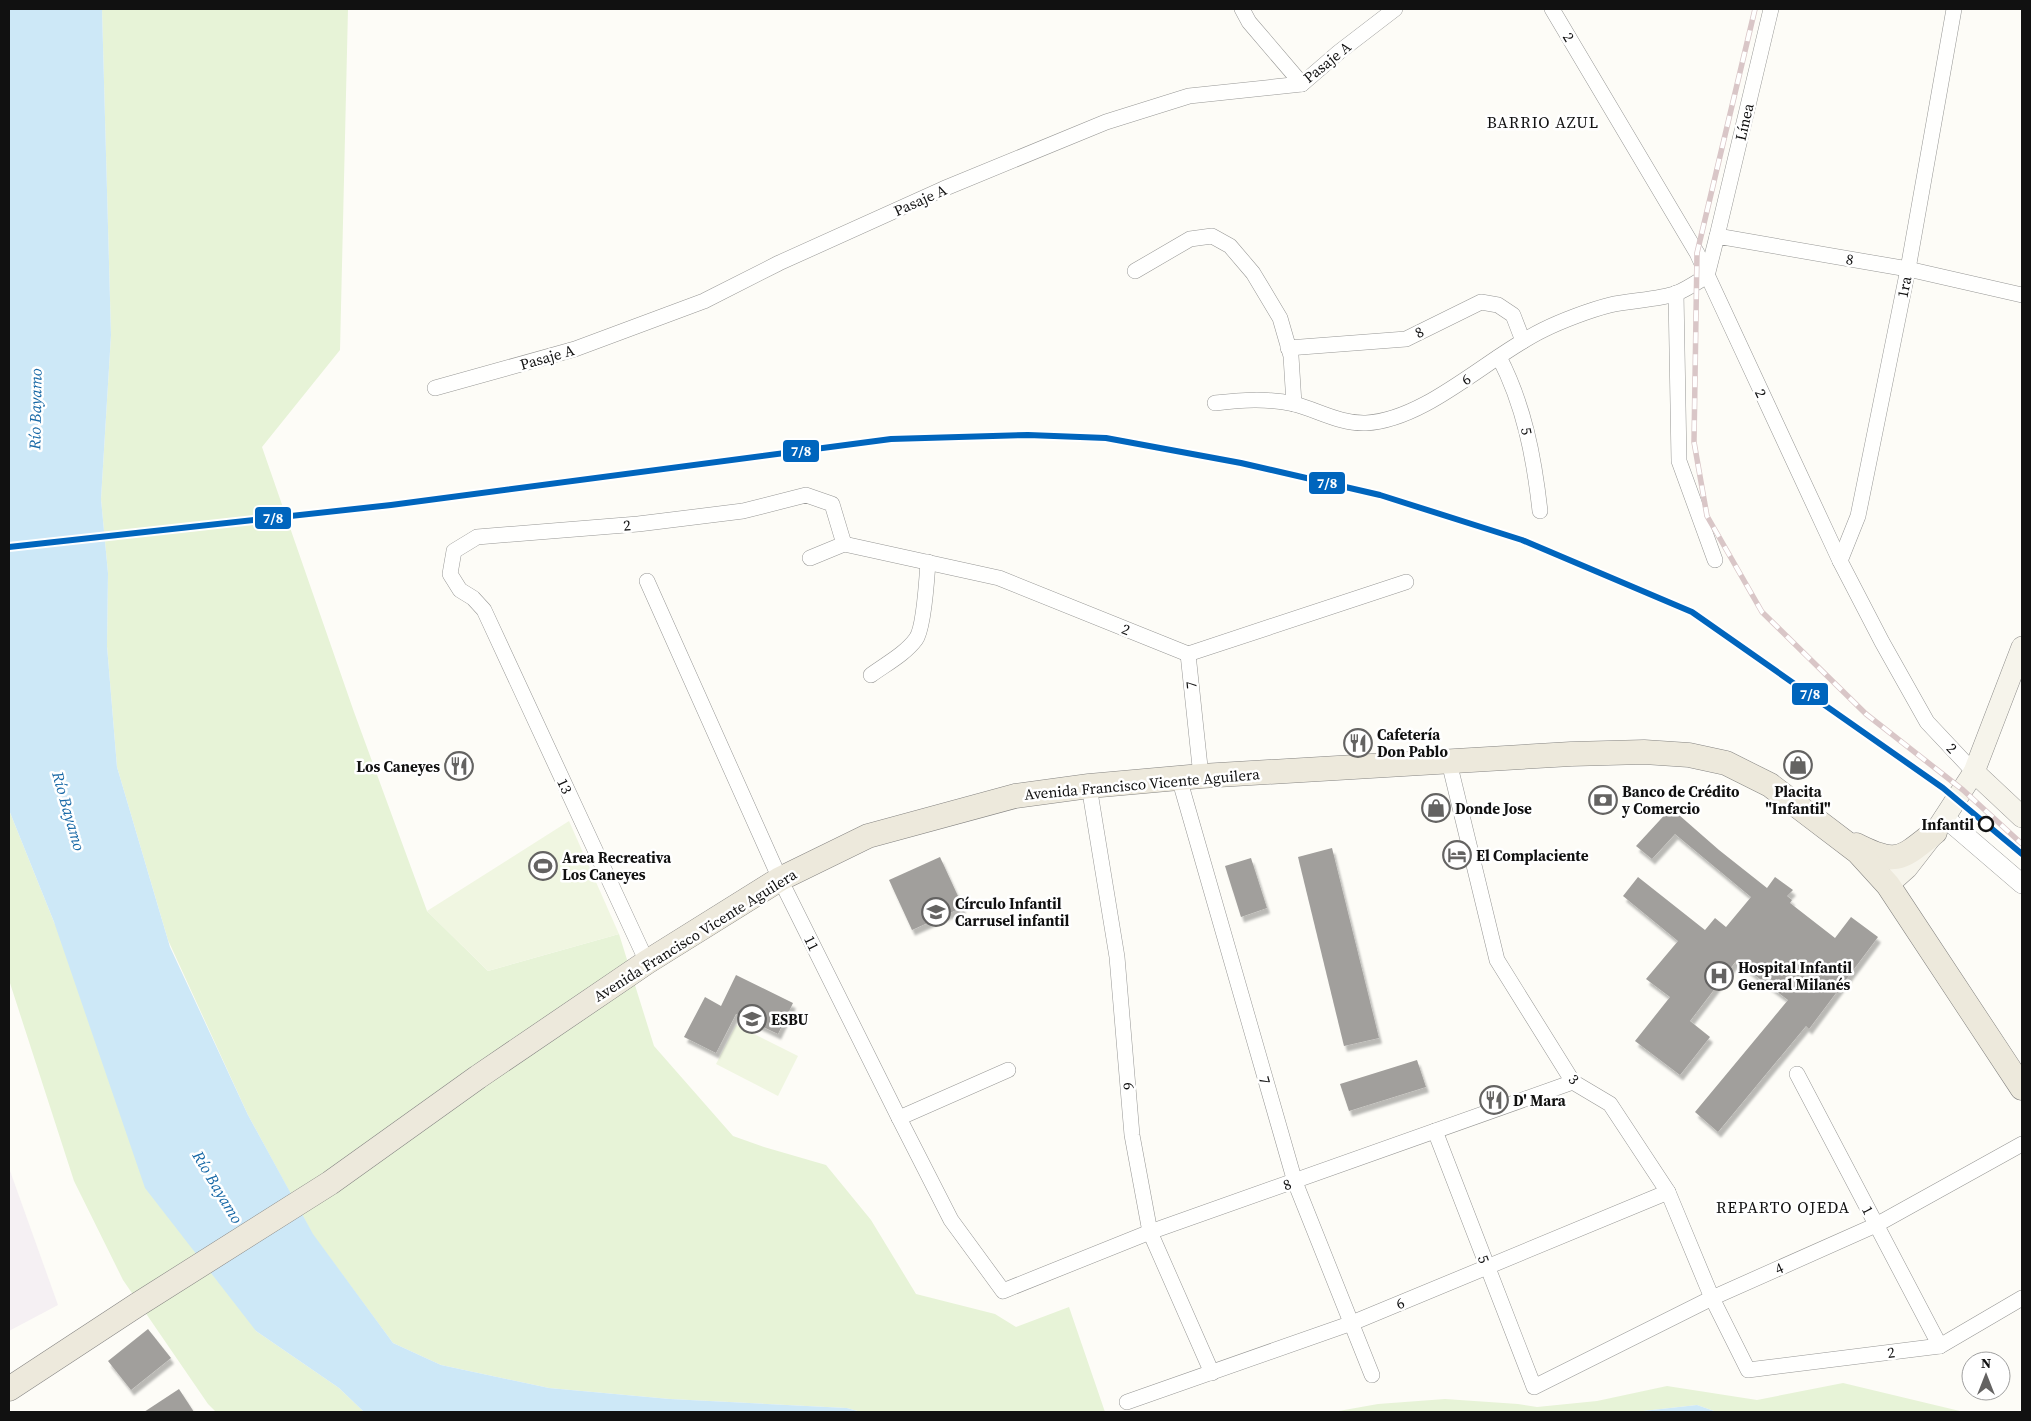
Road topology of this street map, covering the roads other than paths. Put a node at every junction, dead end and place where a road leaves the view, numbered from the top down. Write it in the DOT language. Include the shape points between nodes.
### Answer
graph roads {
  1 [pos="1242,9"];
  2 [pos="1395,9"];
  3 [pos="1552,9"];
  4 [pos="1771,9"];
  5 [pos="1954,9"];
  6 [pos="1302,84"];
  7 [pos="1717,236"];
  8 [pos="1908,269"];
  9 [pos="1135,271"];
  10 [pos="1706,276"];
  11 [pos="1676,293"];
  12 [pos="2022,295"];
  13 [pos="1523,341"];
  14 [pos="1288,348"];
  15 [pos="1499,357"];
  16 [pos="434,388"];
  17 [pos="1215,403"];
  18 [pos="1294,404"];
  19 [pos="1540,511"];
  20 [pos="844,544"];
  21 [pos="810,558"];
  22 [pos="1715,560"];
  23 [pos="1840,561"];
  24 [pos="928,562"];
  25 [pos="647,581"];
  26 [pos="1406,582"];
  27 [pos="484,610"];
  28 [pos="2022,647"];
  29 [pos="1188,654"];
  30 [pos="871,676"];
  31 [pos="1449,762"];
  32 [pos="1974,772"];
  33 [pos="1190,777"];
  34 [pos="1089,786"];
  35 [pos="2022,817"];
  36 [pos="1940,824"];
  37 [pos="1844,840"];
  38 [pos="780,878"];
  39 [pos="2022,884"];
  40 [pos="1888,885"];
  41 [pos="647,962"];
  42 [pos="1008,1070"];
  43 [pos="1797,1074"];
  44 [pos="1574,1082"];
  45 [pos="2022,1088"];
  46 [pos="899,1118"];
  47 [pos="1435,1131"];
  48 [pos="2022,1144"];
  49 [pos="1294,1182"];
  50 [pos="1668,1192"];
  51 [pos="1876,1225"];
  52 [pos="1150,1232"];
  53 [pos="1487,1267"];
  54 [pos="1003,1292"];
  55 [pos="1712,1298"];
  56 [pos="2022,1298"];
  57 [pos="1352,1323"];
  58 [pos="1940,1346"];
  59 [pos="1748,1370"];
  60 [pos="1212,1373"];
  61 [pos="1372,1375"];
  62 [pos="1534,1387"];
  63 [pos="9,1389"];
  64 [pos="1127,1402"];
  1 -- 6 [label="street" via="1249,22"];
  2 -- 6 [label="street, Pasaje A"];
  3 -- 10 [label="street, 2" via="1697,253"];
  4 -- 7 [label="street, Línea"];
  5 -- 8 [label="street, 1ra"];
  6 -- 16 [label="street, Pasaje A" via="1189,96 1106,122 925,197 704,301 575,349"];
  7 -- 8 [label="street, 8"];
  7 -- 10 [label="street"];
  8 -- 12 [label="street, 8"];
  8 -- 23 [label="street, 1ra" via="1858,516"];
  9 -- 14 [label="street" via="1190,238 1212,236 1230,246 1253,273 1280,318"];
  10 -- 11 [label="street, 6"];
  10 -- 23 [label="street, 2"];
  11 -- 13 [label="street, 6" via="1609,305"];
  11 -- 22 [label="street" via="1679,461"];
  13 -- 14 [label="street, 8" via="1513,315 1498,305 1481,302 1406,339"];
  13 -- 15 [label="street, 6"];
  14 -- 18 [label="street"];
  15 -- 18 [label="street, 6" via="1400,416 1366,423 1333,419"];
  15 -- 19 [label="street, 5" via="1526,423"];
  17 -- 18 [label="street, 6" via="1247,399"];
  20 -- 21 [label="street"];
  20 -- 24 [label="street, 2"];
  20 -- 27 [label="street, 2" via="832,504 806,495 743,511 638,524 477,537 454,551 450,574 460,590"];
  23 -- 32 [label="street, 2" via="1927,722"];
  24 -- 29 [label="street, 2" via="999,578"];
  24 -- 30 [label="street" via="918,637"];
  25 -- 38 [label="street, 11"];
  26 -- 29 [label="street"];
  27 -- 41 [label="street, 13"];
  28 -- 32 [label="main road"];
  29 -- 33 [label="street, 7"];
  31 -- 33 [label="main road, Avenida Francisco Vicente Aguilera"];
  31 -- 37 [label="main road, Avenida Francisco Vicente Aguilera" via="1571,754 1644,752 1689,755 1726,763 1770,785"];
  31 -- 44 [label="street, 3" via="1496,960"];
  32 -- 35 [label="main road"];
  32 -- 36 [label="main road"];
  33 -- 34 [label="main road, Avenida Francisco Vicente Aguilera"];
  33 -- 49 [label="street, 7"];
  34 -- 38 [label="main road, Avenida Francisco Vicente Aguilera" via="1015,796 868,836"];
  34 -- 52 [label="street, 9" via="1117,958 1132,1135"];
  36 -- 37 [label="main road" via="1906,856 1878,856"];
  36 -- 39 [label="street"];
  36 -- 40 [label="main road" via="1907,868"];
  37 -- 40 [label="main road, Avenida Francisco Vicente Aguilera"];
  38 -- 41 [label="main road, Avenida Francisco Vicente Aguilera"];
  38 -- 46 [label="street, 11"];
  40 -- 45 [label="main road, Avenida Francisco Vicente Aguilera"];
  41 -- 63 [label="main road, Avenida Francisco Vicente Aguilera" via="330,1183"];
  42 -- 46 [label="street"];
  43 -- 51 [label="street, 1"];
  44 -- 47 [label="street, 8"];
  44 -- 50 [label="street, 3" via="1610,1104"];
  46 -- 54 [label="street, 11" via="951,1220"];
  47 -- 49 [label="street, 8"];
  47 -- 53 [label="street, 5"];
  48 -- 51 [label="street, 4"];
  49 -- 52 [label="street, 8"];
  49 -- 57 [label="street, 7"];
  50 -- 53 [label="street, 6"];
  50 -- 55 [label="street, 3"];
  51 -- 55 [label="street, 4"];
  51 -- 58 [label="street, 1"];
  52 -- 54 [label="street, 8"];
  52 -- 60 [label="street, 9"];
  53 -- 57 [label="street, 6"];
  53 -- 62 [label="street, 5"];
  55 -- 59 [label="street, 3"];
  55 -- 62 [label="street, 4"];
  56 -- 58 [label="street, 2"];
  57 -- 60 [label="street, 6"];
  57 -- 61 [label="street, 7"];
  58 -- 59 [label="street, 2"];
  60 -- 64 [label="street, 6"];
}
